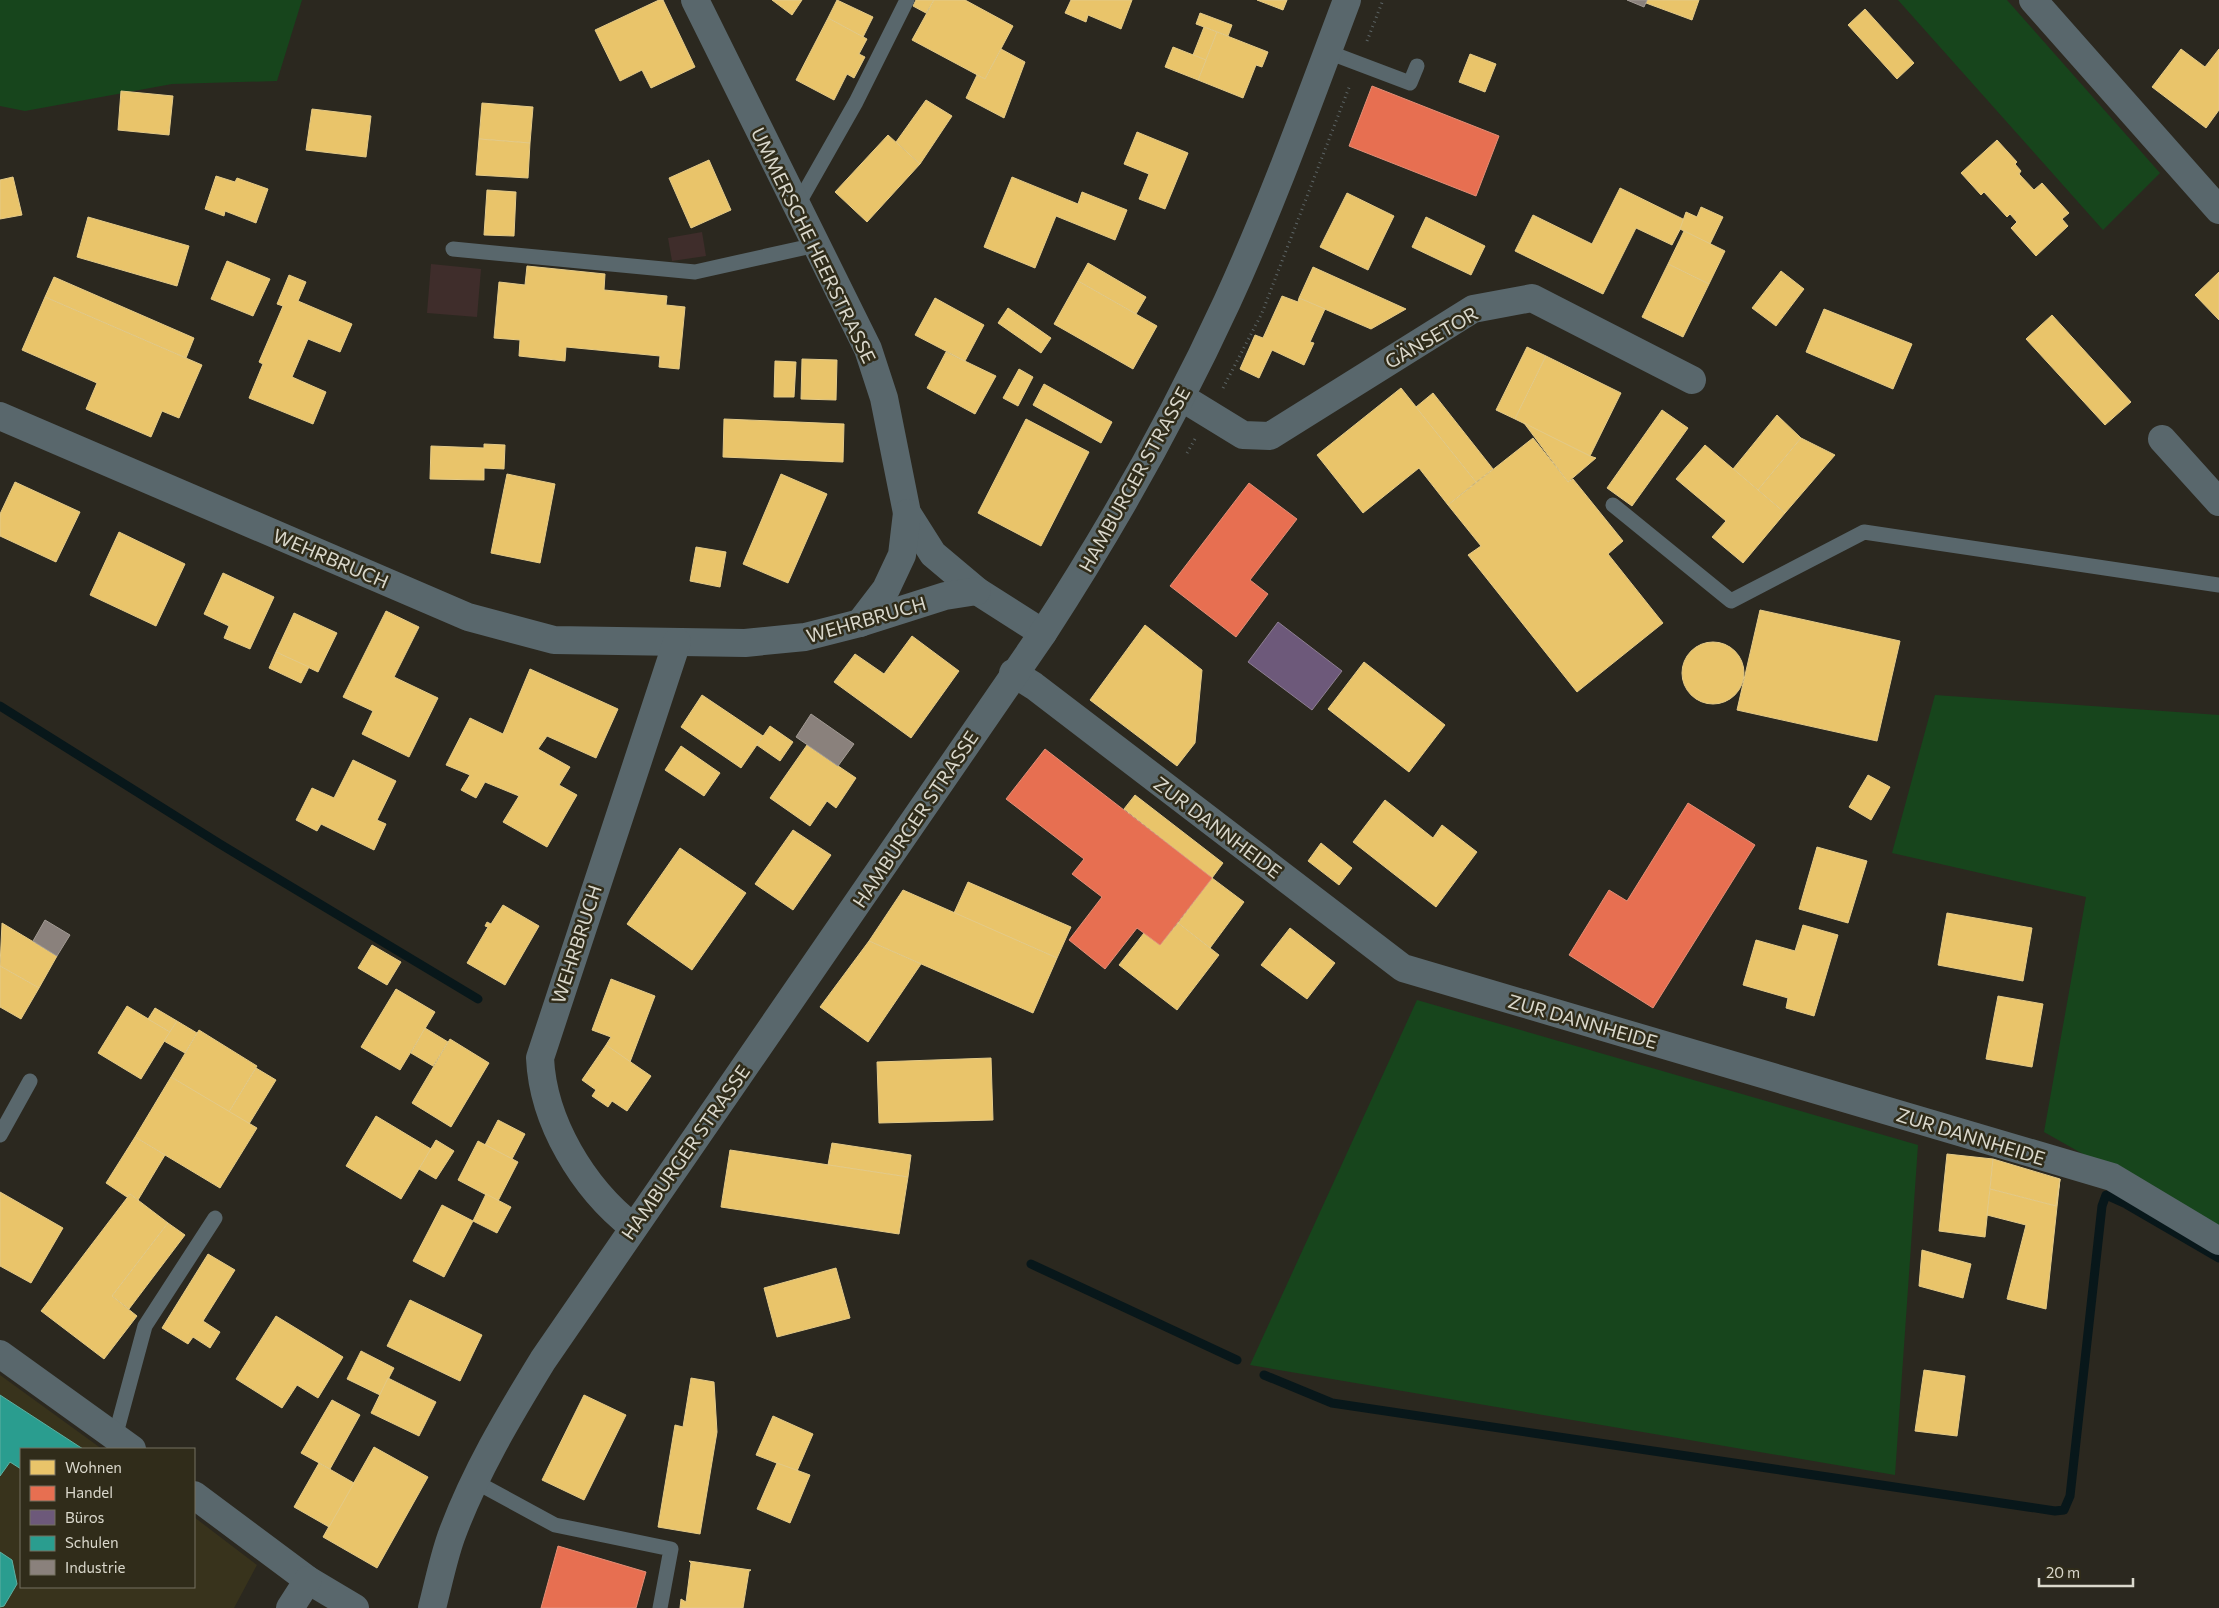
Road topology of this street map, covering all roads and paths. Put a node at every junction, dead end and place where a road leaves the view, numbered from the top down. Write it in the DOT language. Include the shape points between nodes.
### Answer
graph roads {
  1 [pos="695,0"];
  2 [pos="907,0"];
  3 [pos="1348,0"];
  4 [pos="2033,0"];
  5 [pos="1328,52"];
  6 [pos="1417,66"];
  7 [pos="797,206"];
  8 [pos="2219,210"];
  9 [pos="816,245"];
  10 [pos="453,249"];
  11 [pos="1692,380"];
  12 [pos="1181,397"];
  13 [pos="0,416"];
  14 [pos="2162,439"];
  15 [pos="2219,502"];
  16 [pos="1613,504"];
  17 [pos="907,513"];
  18 [pos="2219,585"];
  19 [pos="977,591"];
  20 [pos="860,624"];
  21 [pos="1042,632"];
  22 [pos="677,642"];
  23 [pos="1013,673"];
  24 [pos="30,1081"];
  25 [pos="0,1135"];
  26 [pos="215,1218"];
  27 [pos="633,1227"];
  28 [pos="2219,1241"];
  29 [pos="0,1354"];
  30 [pos="123,1443"];
  31 [pos="474,1482"];
  32 [pos="195,1496"];
  33 [pos="308,1580"];
  34 [pos="290,1608"];
  35 [pos="355,1608"];
  36 [pos="432,1608"];
  37 [pos="660,1608"];
  1 -- 7 [label="street, UMMERSCHE HEERSTRASSE"];
  2 -- 7 [label="lane" via="856,102"];
  3 -- 5 [label="street, HAMBURGER STRASSE"];
  4 -- 8 [label="street"];
  5 -- 6 [label="lane" via="1410,82"];
  5 -- 12 [label="street, HAMBURGER STRASSE" via="1272,198"];
  7 -- 9 [label="street, UMMERSCHE HEERSTRASSE"];
  9 -- 10 [label="lane" via="695,272"];
  9 -- 17 [label="street, UMMERSCHE HEERSTRASSE" via="868,349 884,398"];
  11 -- 12 [label="street, GÄNSETOR" via="1532,298 1473,309 1270,436 1243,435"];
  12 -- 21 [label="street, HAMBURGER STRASSE" via="1096,551"];
  13 -- 22 [label="street, WEHRBRUCH" via="468,617 554,640"];
  14 -- 15 [label="street"];
  16 -- 18 [label="lane" via="1731,602 1864,532"];
  17 -- 19 [label="street, UMMERSCHE HEERSTRASSE" via="933,554"];
  17 -- 20 [label="street" via="902,555 886,589"];
  19 -- 20 [label="street, WEHRBRUCH" via="945,596"];
  19 -- 21 [label="street"];
  20 -- 22 [label="street, WEHRBRUCH" via="805,637 745,643"];
  21 -- 23 [label="street, HAMBURGER STRASSE"];
  22 -- 27 [label="street, WEHRBRUCH" via="540,1058 550,1108 572,1160 611,1210"];
  23 -- 27 [label="street, HAMBURGER STRASSE"];
  23 -- 28 [label="street, ZUR DANNHEIDE" via="1403,968 2112,1177"];
  24 -- 25 [label="lane"];
  26 -- 30 [label="lane" via="145,1326"];
  27 -- 31 [label="street, HAMBURGER STRASSE" via="543,1360 502,1426"];
  29 -- 30 [label="street"];
  31 -- 36 [label="street, HAMBURGER STRASSE" via="450,1539"];
  31 -- 37 [label="lane" via="555,1524 671,1549"];
  32 -- 33 [label="street"];
  33 -- 34 [label="street"];
  33 -- 35 [label="street"];
}
